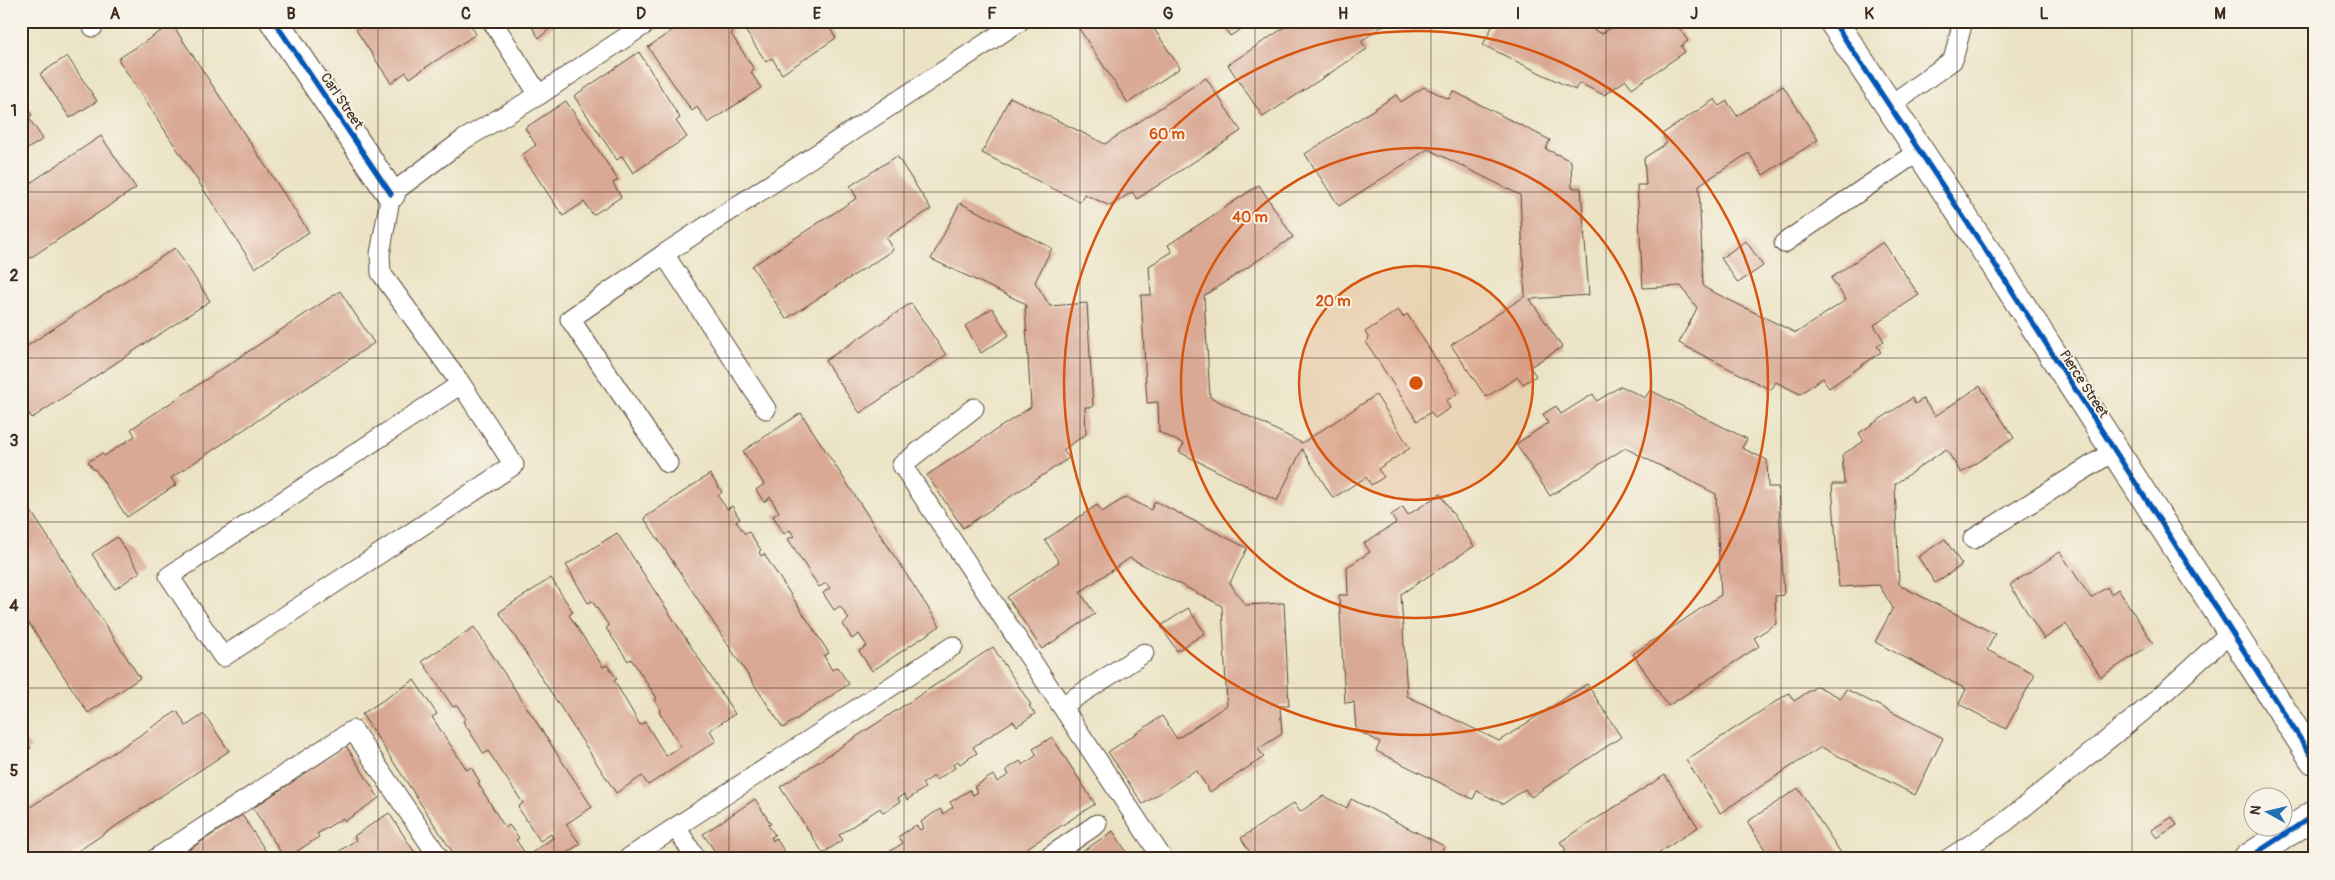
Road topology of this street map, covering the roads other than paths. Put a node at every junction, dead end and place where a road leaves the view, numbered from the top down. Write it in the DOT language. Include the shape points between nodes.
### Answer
graph roads {
  1 [pos="274,21"];
  2 [pos="492,21"];
  3 [pos="650,21"];
  4 [pos="1020,21"];
  5 [pos="1833,21"];
  6 [pos="1963,21"];
  7 [pos="539,95"];
  8 [pos="1890,106"];
  9 [pos="1919,151"];
  10 [pos="391,194"];
  11 [pos="1784,243"];
  12 [pos="664,254"];
  13 [pos="461,384"];
  14 [pos="974,408"];
  15 [pos="766,409"];
  16 [pos="2114,451"];
  17 [pos="668,463"];
  18 [pos="1973,539"];
  19 [pos="2230,633"];
  20 [pos="953,646"];
  21 [pos="1144,653"];
  22 [pos="1062,706"];
  23 [pos="2314,760"];
  24 [pos="2314,815"];
  25 [pos="1097,824"];
  26 [pos="676,827"];
  27 [pos="155,859"];
  28 [pos="440,859"];
  29 [pos="627,859"];
  30 [pos="696,859"];
  31 [pos="1046,859"];
  32 [pos="1163,859"];
  33 [pos="1948,859"];
  34 [pos="2247,859"];
  1 -- 10 [label="street, Carl Street"];
  2 -- 7 [label="lane"];
  3 -- 7 [label="lane"];
  4 -- 12 [label="lane"];
  5 -- 8 [label="street, Pierce Street"];
  6 -- 8 [label="lane" via="1952,60"];
  7 -- 10 [label="lane" via="463,140"];
  8 -- 9 [label="street, Pierce Street"];
  9 -- 11 [label="lane"];
  9 -- 16 [label="street, Pierce Street"];
  10 -- 13 [label="lane" via="380,254 381,273"];
  12 -- 15 [label="lane"];
  12 -- 17 [label="lane" via="570,319"];
  13 -- 13 [label="lane" via="169,576 223,656 514,465"];
  14 -- 22 [label="lane" via="902,465"];
  16 -- 18 [label="lane"];
  16 -- 19 [label="street, Pierce Street"];
  19 -- 23 [label="street, Pierce Street"];
  19 -- 33 [label="lane" via="2147,708 2004,823"];
  20 -- 26 [label="lane"];
  21 -- 22 [label="lane"];
  22 -- 32 [label="lane"];
  24 -- 34 [label="street"];
  25 -- 31 [label="lane"];
  26 -- 29 [label="lane"];
  26 -- 30 [label="lane"];
  27 -- 28 [label="lane" via="353,730"];
}
